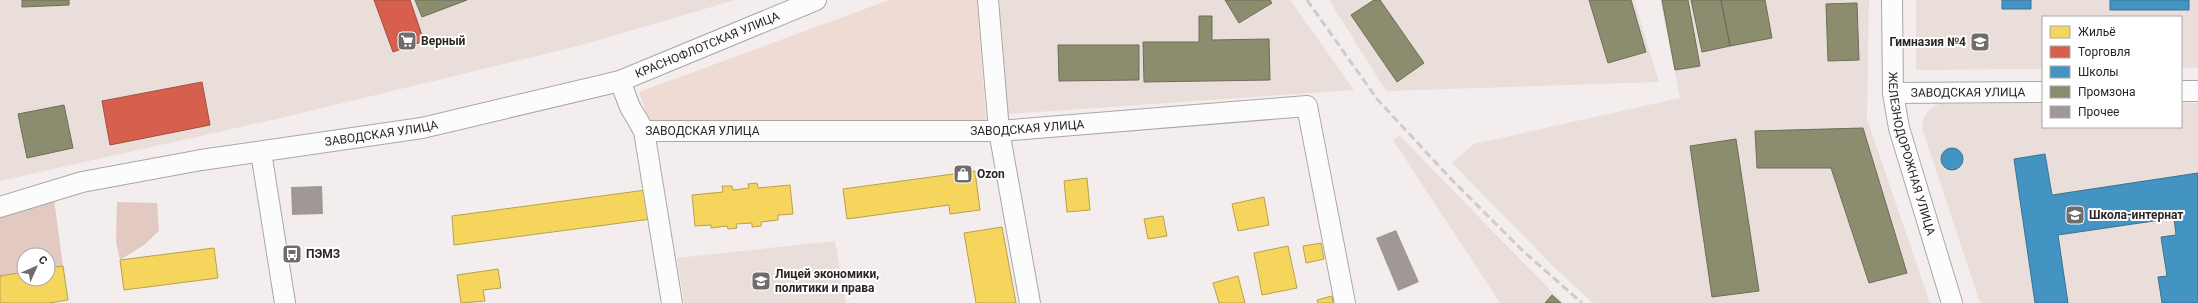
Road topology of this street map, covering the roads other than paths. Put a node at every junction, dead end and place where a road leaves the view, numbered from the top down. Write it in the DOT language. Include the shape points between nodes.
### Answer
graph roads {
  1 [pos="816,0"];
  2 [pos="988,0"];
  3 [pos="1892,0"];
  4 [pos="620,81"];
  5 [pos="2182,91"];
  6 [pos="2198,91"];
  7 [pos="2042,92"];
  8 [pos="1893,93"];
  9 [pos="644,131"];
  10 [pos="999,131"];
  11 [pos="261,152"];
  12 [pos="0,207"];
  13 [pos="285,303"];
  14 [pos="672,303"];
  15 [pos="1030,303"];
  16 [pos="1345,303"];
  17 [pos="1952,303"];
  1 -- 4 [label="street, КРАСНОФЛОТСКАЯ УЛИЦА"];
  2 -- 10 [label="street"];
  3 -- 8 [label="street, ЖЕЛЕЗНОДОРОЖНАЯ УЛИЦА"];
  4 -- 9 [label="street, ЗАВОДСКАЯ УЛИЦА" via="630,107"];
  4 -- 11 [label="street, ЗАВОДСКАЯ УЛИЦА" via="422,128"];
  5 -- 6 [label="street"];
  7 -- 8 [label="street, ЗАВОДСКАЯ УЛИЦА"];
  8 -- 17 [label="street, ЖЕЛЕЗНОДОРОЖНАЯ УЛИЦА" via="1899,128"];
  9 -- 10 [label="street, ЗАВОДСКАЯ УЛИЦА"];
  9 -- 14 [label="street"];
  10 -- 15 [label="street"];
  10 -- 16 [label="street, ЗАВОДСКАЯ УЛИЦА" via="1307,106"];
  11 -- 12 [label="street, ЗАВОДСКАЯ УЛИЦА" via="201,160 82,182"];
  11 -- 13 [label="street"];
}
